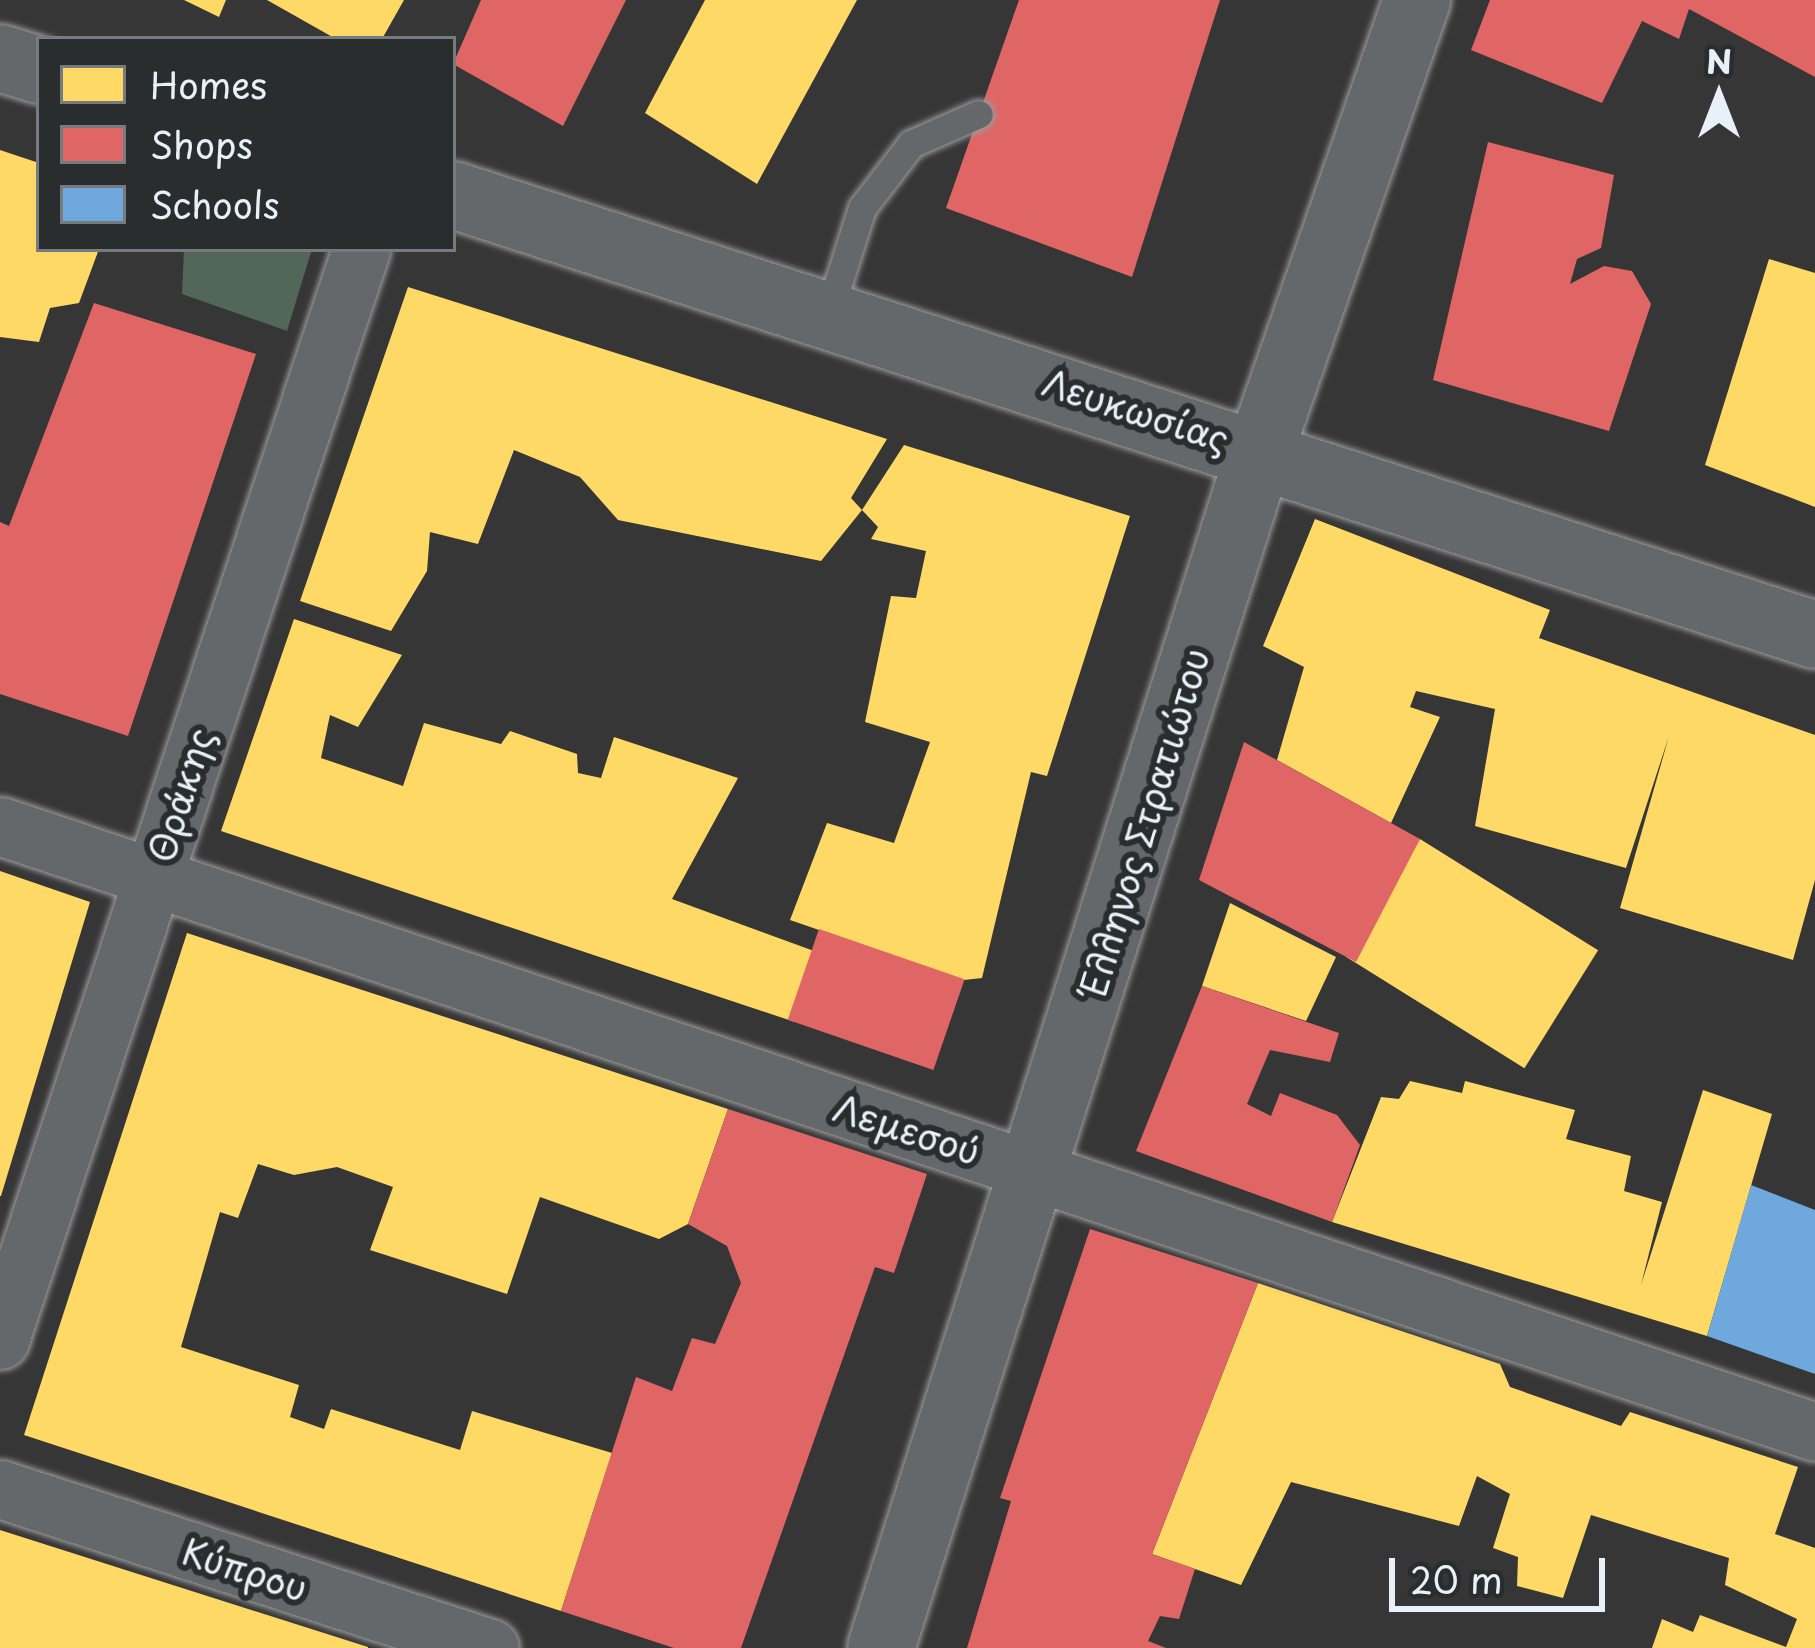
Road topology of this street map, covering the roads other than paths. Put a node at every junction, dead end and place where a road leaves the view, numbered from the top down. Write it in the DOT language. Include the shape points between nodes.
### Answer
graph roads {
  1 [pos="1417,0"];
  2 [pos="0,58"];
  3 [pos="36,69"];
  4 [pos="979,114"];
  5 [pos="456,196"];
  6 [pos="360,252"];
  7 [pos="829,312"];
  8 [pos="1260,451"];
  9 [pos="1815,635"];
  10 [pos="0,826"];
  11 [pos="153,878"];
  12 [pos="1034,1172"];
  13 [pos="0,1340"];
  14 [pos="1815,1432"];
  15 [pos="0,1489"];
  16 [pos="490,1648"];
  17 [pos="881,1648"];
  1 -- 8 [label="main road, Έλληνος Στρατιώτου"];
  2 -- 3 [label="main road"];
  4 -- 7 [label="lane" via="911,144 886,176 862,208"];
  5 -- 7 [label="main road, Λευκωσίας"];
  6 -- 11 [label="street, Θράκης"];
  7 -- 8 [label="main road, Λευκωσίας"];
  8 -- 9 [label="main road, Λευκωσίας"];
  8 -- 12 [label="main road, Έλληνος Στρατιώτου"];
  10 -- 11 [label="street, Λεμεσού"];
  11 -- 12 [label="street, Λεμεσού"];
  11 -- 13 [label="street, Θράκης"];
  12 -- 14 [label="street, Λεμεσού"];
  12 -- 17 [label="main road, Έλληνος Στρατιώτου"];
  15 -- 16 [label="street, Κύπρου"];
}
